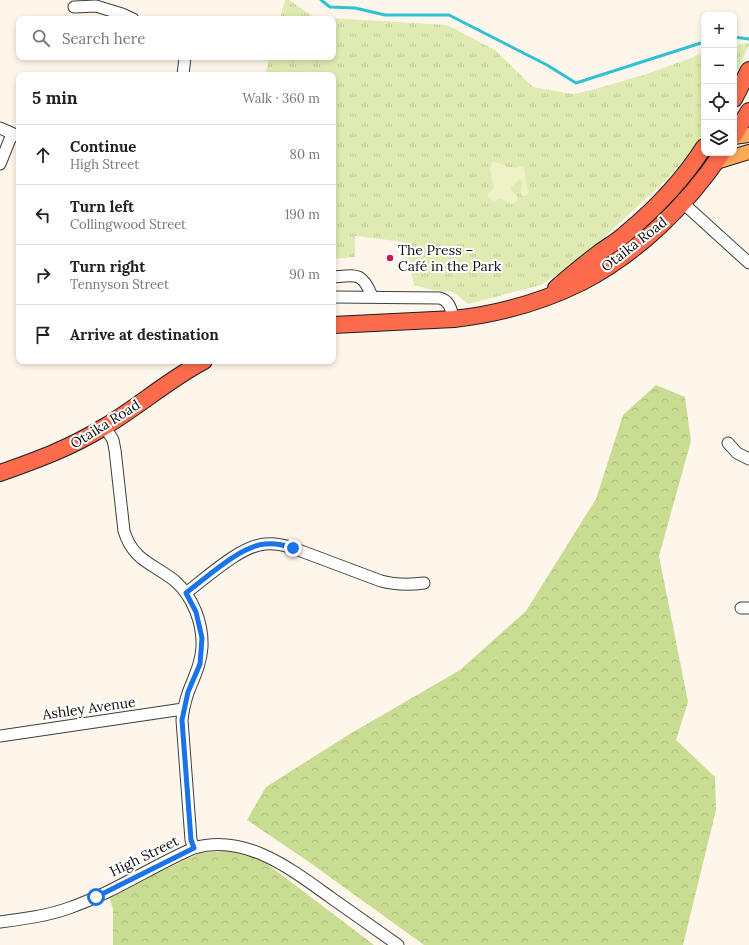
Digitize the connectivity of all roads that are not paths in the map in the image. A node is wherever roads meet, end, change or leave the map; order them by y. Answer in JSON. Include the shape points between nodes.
{"nodes":[{"id":1,"x":74,"y":6,"type":"dead end"},
{"id":2,"x":126,"y":16,"type":"edge"},
{"id":3,"x":185,"y":60,"type":"edge"},
{"id":4,"x":749,"y":70,"type":"edge"},
{"id":5,"x":183,"y":72,"type":"edge"},
{"id":6,"x":737,"y":93,"type":"edge"},
{"id":7,"x":749,"y":111,"type":"edge"},
{"id":8,"x":0,"y":128,"type":"edge"},
{"id":9,"x":737,"y":131,"type":"edge"},
{"id":10,"x":16,"y":135,"type":"edge"},
{"id":11,"x":749,"y":135,"type":"edge"},
{"id":12,"x":737,"y":136,"type":"edge"},
{"id":13,"x":701,"y":151,"type":"edge"},
{"id":14,"x":749,"y":152,"type":"edge"},
{"id":15,"x":719,"y":157,"type":"edge"},
{"id":16,"x":0,"y":164,"type":"edge"},
{"id":17,"x":683,"y":203,"type":"junction"},
{"id":18,"x":749,"y":263,"type":"edge"},
{"id":19,"x":336,"y":277,"type":"edge"},
{"id":20,"x":372,"y":296,"type":"junction"},
{"id":21,"x":546,"y":296,"type":"junction"},
{"id":22,"x":336,"y":297,"type":"edge"},
{"id":23,"x":454,"y":319,"type":"junction"},
{"id":24,"x":336,"y":325,"type":"edge"},
{"id":25,"x":199,"y":364,"type":"edge"},
{"id":26,"x":105,"y":427,"type":"junction"},
{"id":27,"x":728,"y":443,"type":"dead end"},
{"id":28,"x":749,"y":459,"type":"edge"},
{"id":29,"x":0,"y":473,"type":"edge"},
{"id":30,"x":424,"y":583,"type":"dead end"},
{"id":31,"x":186,"y":593,"type":"junction"},
{"id":32,"x":183,"y":709,"type":"junction"},
{"id":33,"x":0,"y":736,"type":"edge"},
{"id":34,"x":194,"y":848,"type":"junction"},
{"id":35,"x":0,"y":922,"type":"edge"},
{"id":36,"x":398,"y":945,"type":"edge"}],
"edges":[{"from":1,"to":2,"type":"street","via":[[96,6]]},
{"from":3,"to":5,"type":"street"},
{"from":4,"to":6,"type":"highway"},
{"from":7,"to":9,"type":"highway"},
{"from":8,"to":10,"type":"street"},
{"from":10,"to":16,"type":"street"},
{"from":11,"to":12,"type":"main road"},
{"from":13,"to":21,"type":"highway","name":"Otaika Road","via":[[662,200],[642,219]]},
{"from":14,"to":15,"type":"main road"},
{"from":15,"to":17,"type":"highway","name":"Otaika Road"},
{"from":17,"to":18,"type":"street"},
{"from":17,"to":21,"type":"highway","name":"Otaika Road","via":[[649,236],[614,262],[581,282]]},
{"from":19,"to":20,"type":"street","via":[[359,277],[365,282]]},
{"from":20,"to":22,"type":"street"},
{"from":20,"to":23,"type":"street","via":[[440,298],[447,301]]},
{"from":21,"to":23,"type":"highway","name":"Otaika Road","via":[[512,308]]},
{"from":23,"to":24,"type":"highway","name":"Otaika Road"},
{"from":25,"to":26,"type":"highway","name":"Otaika Road"},
{"from":26,"to":29,"type":"highway","name":"Otaika Road","via":[[69,447]]},
{"from":26,"to":31,"type":"street","via":[[114,444],[127,539],[138,556],[174,581]]},
{"from":27,"to":28,"type":"street"},
{"from":30,"to":31,"type":"street","via":[[406,585],[381,581],[282,544],[264,544],[235,556]]},
{"from":31,"to":32,"type":"street","via":[[198,616],[202,646],[200,664]]},
{"from":32,"to":33,"type":"street","name":"Ashley Avenue"},
{"from":32,"to":34,"type":"street","via":[[182,738],[191,840]]},
{"from":34,"to":35,"type":"street","name":"High Street","via":[[70,908],[42,916]]},
{"from":34,"to":36,"type":"street","name":"High Street","via":[[227,845],[253,850],[305,880]]}]}
